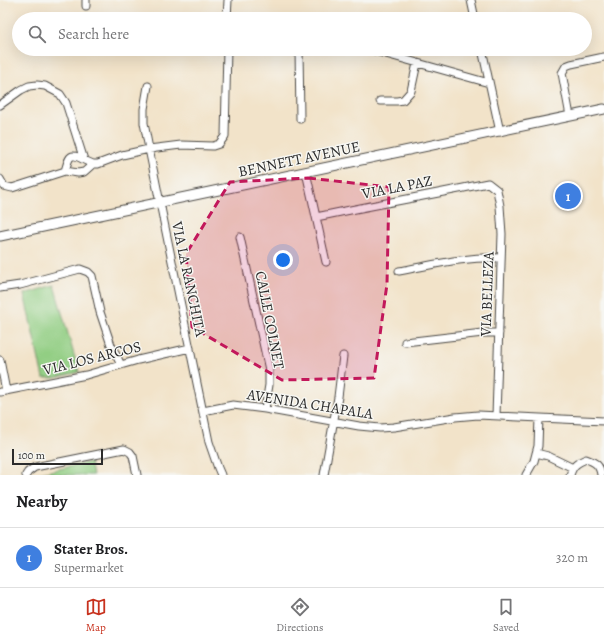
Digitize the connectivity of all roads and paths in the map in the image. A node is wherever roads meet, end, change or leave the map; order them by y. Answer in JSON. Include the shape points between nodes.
{"nodes":[{"id":1,"x":228,"y":0,"type":"edge"},
{"id":2,"x":471,"y":0,"type":"edge"},
{"id":3,"x":227,"y":12,"type":"edge"},
{"id":4,"x":474,"y":12,"type":"edge"},
{"id":5,"x":227,"y":56,"type":"edge"},
{"id":6,"x":299,"y":56,"type":"edge"},
{"id":7,"x":392,"y":56,"type":"edge"},
{"id":8,"x":483,"y":56,"type":"edge"},
{"id":9,"x":604,"y":57,"type":"edge"},
{"id":10,"x":417,"y":63,"type":"junction"},
{"id":11,"x":489,"y":83,"type":"junction"},
{"id":12,"x":148,"y":86,"type":"dead end"},
{"id":13,"x":380,"y":101,"type":"dead end"},
{"id":14,"x":0,"y":105,"type":"edge"},
{"id":15,"x":604,"y":109,"type":"edge"},
{"id":16,"x":570,"y":116,"type":"junction"},
{"id":17,"x":300,"y":119,"type":"dead end"},
{"id":18,"x":500,"y":132,"type":"junction"},
{"id":19,"x":149,"y":150,"type":"junction"},
{"id":20,"x":84,"y":160,"type":"junction"},
{"id":21,"x":93,"y":164,"type":"junction"},
{"id":22,"x":65,"y":171,"type":"junction"},
{"id":23,"x":306,"y":172,"type":"junction"},
{"id":24,"x":0,"y":179,"type":"edge"},
{"id":25,"x":484,"y":184,"type":"joint"},
{"id":26,"x":160,"y":203,"type":"junction"},
{"id":27,"x":316,"y":217,"type":"junction"},
{"id":28,"x":0,"y":236,"type":"edge"},
{"id":29,"x":240,"y":237,"type":"dead end"},
{"id":30,"x":501,"y":258,"type":"junction"},
{"id":31,"x":326,"y":262,"type":"dead end"},
{"id":32,"x":399,"y":271,"type":"dead end"},
{"id":33,"x":0,"y":288,"type":"edge"},
{"id":34,"x":499,"y":334,"type":"junction"},
{"id":35,"x":405,"y":342,"type":"dead end"},
{"id":36,"x":190,"y":348,"type":"junction"},
{"id":37,"x":343,"y":356,"type":"dead end"},
{"id":38,"x":0,"y":360,"type":"edge"},
{"id":39,"x":121,"y":365,"type":"junction"},
{"id":40,"x":3,"y":392,"type":"edge"},
{"id":41,"x":264,"y":409,"type":"junction"},
{"id":42,"x":203,"y":411,"type":"junction"},
{"id":43,"x":496,"y":416,"type":"junction"},
{"id":44,"x":539,"y":418,"type":"junction"},
{"id":45,"x":604,"y":421,"type":"edge"},
{"id":46,"x":334,"y":422,"type":"junction"},
{"id":47,"x":536,"y":453,"type":"junction"},
{"id":48,"x":572,"y":471,"type":"edge"},
{"id":49,"x":26,"y":475,"type":"edge"},
{"id":50,"x":137,"y":475,"type":"edge"},
{"id":51,"x":221,"y":475,"type":"edge"},
{"id":52,"x":324,"y":475,"type":"edge"},
{"id":53,"x":526,"y":475,"type":"edge"},
{"id":54,"x":601,"y":475,"type":"edge"}],
"edges":[{"from":1,"to":3,"type":"street"},
{"from":2,"to":4,"type":"street"},
{"from":5,"to":19,"type":"street","via":[[225,136],[219,144],[181,145]]},
{"from":6,"to":17,"type":"street"},
{"from":7,"to":10,"type":"street"},
{"from":8,"to":11,"type":"street"},
{"from":9,"to":16,"type":"street","via":[[566,66],[562,73]]},
{"from":10,"to":11,"type":"street"},
{"from":10,"to":13,"type":"street","via":[[412,91],[403,100]]},
{"from":11,"to":18,"type":"street"},
{"from":12,"to":19,"type":"street","name":"VIA LA RANCHITA","via":[[144,123]]},
{"from":14,"to":20,"type":"street","via":[[29,86],[45,86],[60,94],[66,103]]},
{"from":15,"to":16,"type":"street","name":"BENNETT AVENUE"},
{"from":16,"to":18,"type":"street","name":"BENNETT AVENUE"},
{"from":18,"to":23,"type":"street","name":"BENNETT AVENUE"},
{"from":19,"to":21,"type":"street"},
{"from":19,"to":26,"type":"street","name":"VIA LA RANCHITA"},
{"from":20,"to":21,"type":"street"},
{"from":20,"to":22,"type":"street","via":[[73,156]]},
{"from":21,"to":22,"type":"street","via":[[84,172]]},
{"from":22,"to":24,"type":"street","via":[[12,188],[4,186]]},
{"from":23,"to":26,"type":"street","name":"BENNETT AVENUE"},
{"from":23,"to":27,"type":"street"},
{"from":25,"to":27,"type":"street","name":"VIA LA PAZ"},
{"from":25,"to":30,"type":"street","name":"VIA BELLEZA","via":[[488,183],[497,190],[502,234]]},
{"from":26,"to":28,"type":"street","name":"BENNETT AVENUE"},
{"from":26,"to":36,"type":"street","name":"VIA LA RANCHITA"},
{"from":27,"to":31,"type":"street"},
{"from":29,"to":41,"type":"street","name":"CALLE COLNET","via":[[268,370],[269,384]]},
{"from":30,"to":32,"type":"street","via":[[470,258]]},
{"from":30,"to":34,"type":"street","name":"VIA BELLEZA"},
{"from":33,"to":39,"type":"street","via":[[80,269],[88,272],[92,276],[111,345]]},
{"from":34,"to":35,"type":"street","via":[[483,333]]},
{"from":34,"to":43,"type":"street","name":"VIA BELLEZA"},
{"from":36,"to":39,"type":"street","name":"VIA LOS ARCOS"},
{"from":36,"to":42,"type":"street","name":"VIA LA RANCHITA"},
{"from":37,"to":46,"type":"street"},
{"from":38,"to":40,"type":"street"},
{"from":39,"to":40,"type":"street","name":"VIA LOS ARCOS"},
{"from":41,"to":42,"type":"street","name":"AVENIDA CHAPALA","via":[[233,405]]},
{"from":41,"to":46,"type":"street","name":"AVENIDA CHAPALA"},
{"from":42,"to":51,"type":"street","name":"VIA LA RANCHITA","via":[[209,442]]},
{"from":43,"to":44,"type":"street","name":"AVENIDA CHAPALA"},
{"from":43,"to":46,"type":"street","name":"AVENIDA CHAPALA","via":[[455,417],[380,428]]},
{"from":44,"to":45,"type":"street","name":"AVENIDA CHAPALA"},
{"from":44,"to":47,"type":"street"},
{"from":46,"to":52,"type":"street"},
{"from":47,"to":48,"type":"street","via":[[548,456]]},
{"from":47,"to":53,"type":"street"},
{"from":48,"to":54,"type":"street","via":[[579,462],[586,459],[595,462],[600,468]]},
{"from":49,"to":50,"type":"street","via":[[35,467],[124,449],[133,456]]}]}
